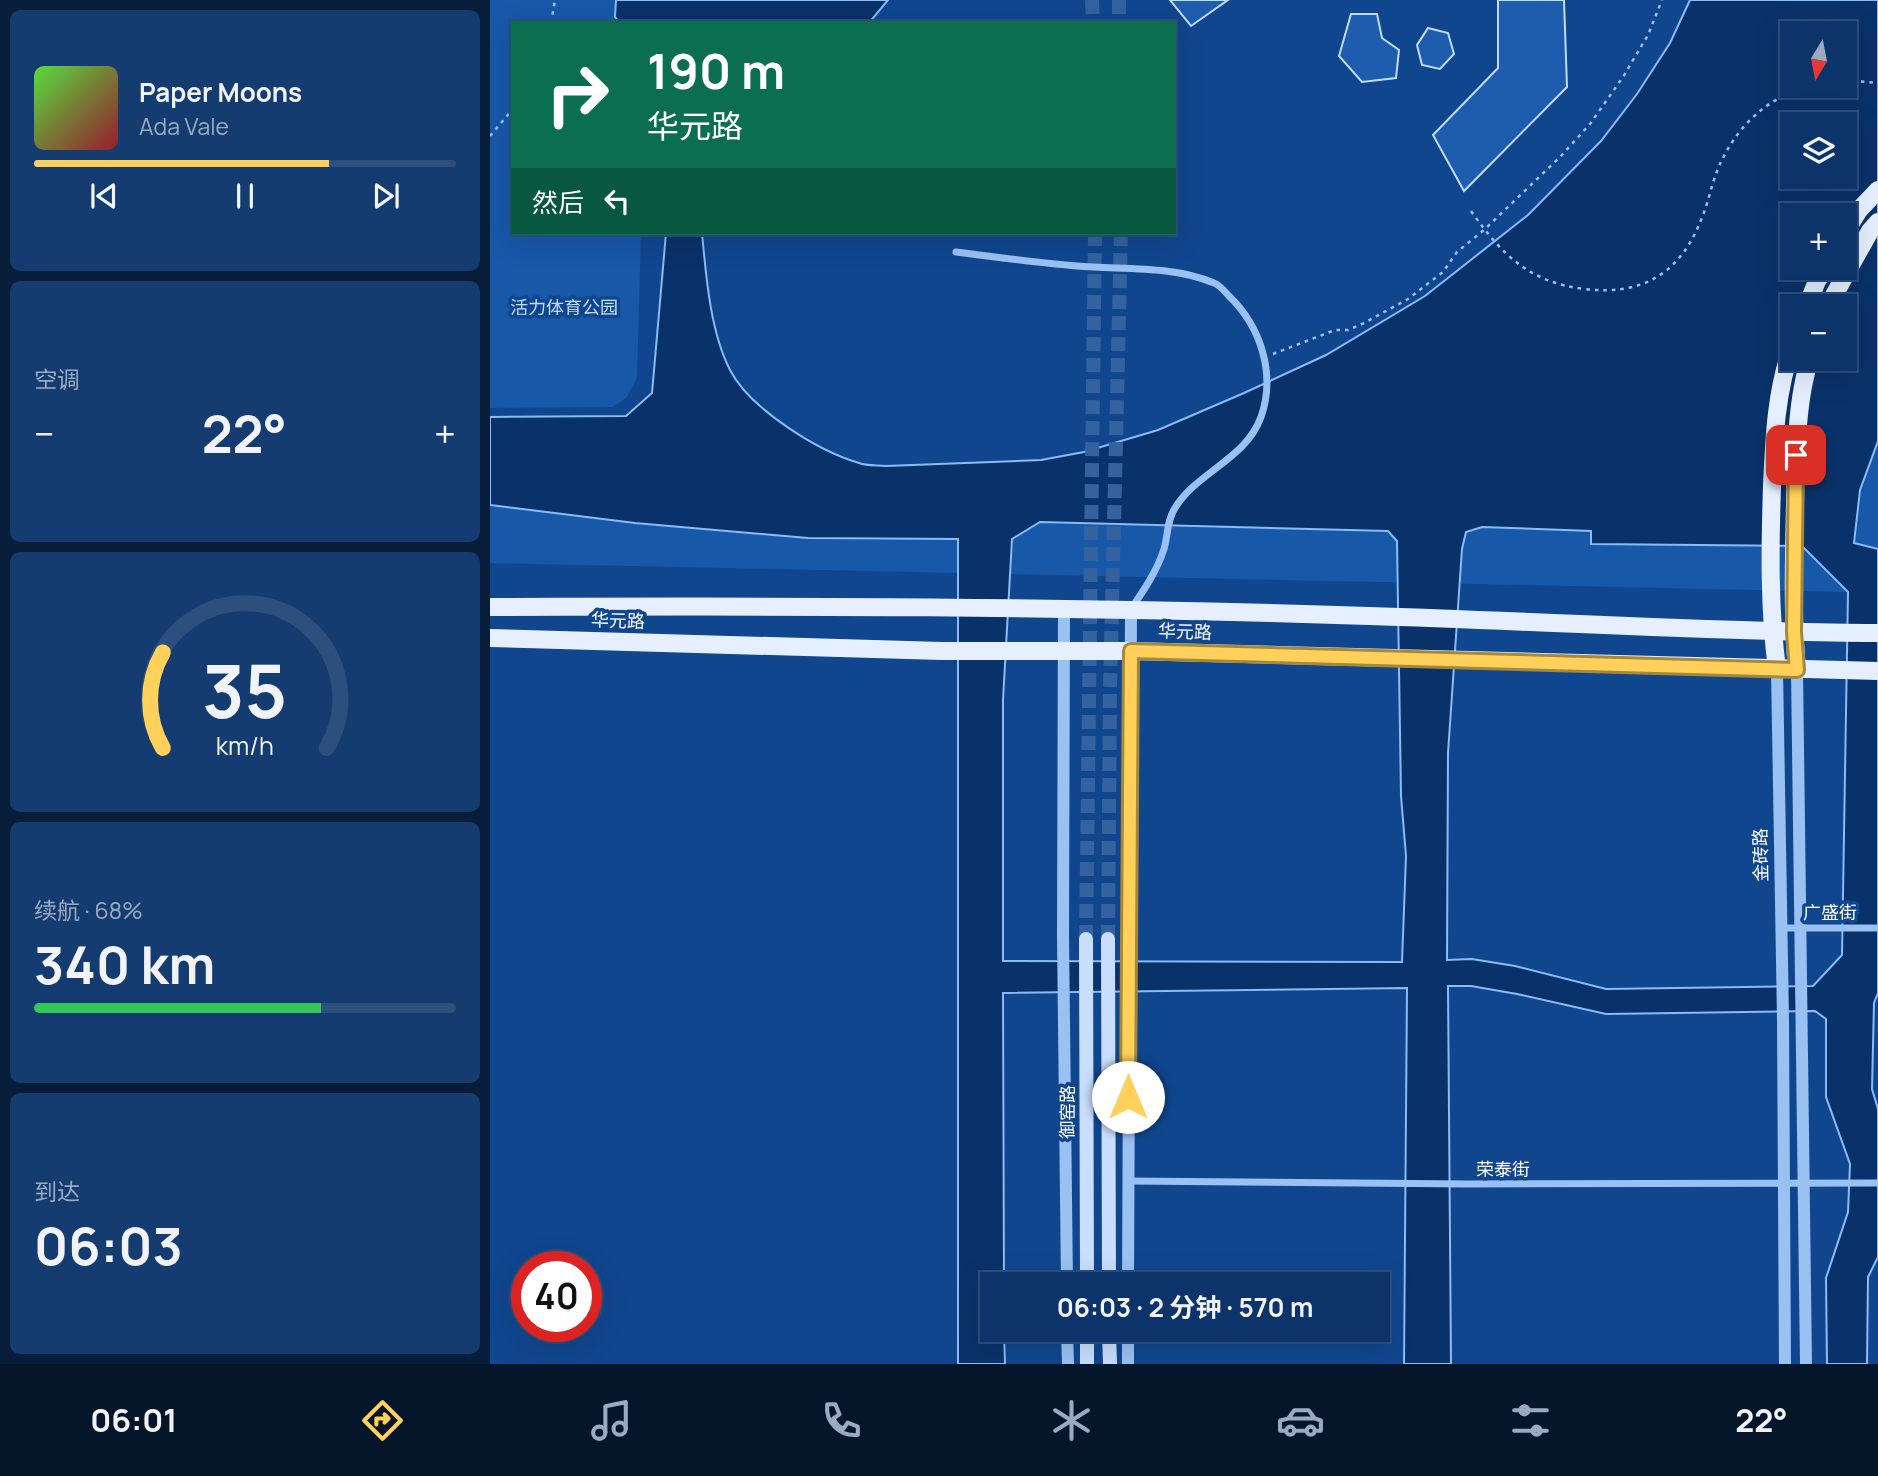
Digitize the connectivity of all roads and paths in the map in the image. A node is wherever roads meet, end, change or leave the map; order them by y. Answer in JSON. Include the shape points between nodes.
{"nodes":[{"id":1,"x":555,"y":0,"type":"edge"},
{"id":2,"x":1662,"y":0,"type":"edge"},
{"id":3,"x":551,"y":21,"type":"edge"},
{"id":4,"x":1857,"y":81,"type":"edge"},
{"id":5,"x":1878,"y":83,"type":"edge"},
{"id":6,"x":1780,"y":97,"type":"edge"},
{"id":7,"x":511,"y":111,"type":"edge"},
{"id":8,"x":490,"y":136,"type":"edge"},
{"id":9,"x":1878,"y":190,"type":"edge"},
{"id":10,"x":1471,"y":211,"type":"dead end"},
{"id":11,"x":1857,"y":213,"type":"edge"},
{"id":12,"x":1878,"y":222,"type":"edge"},
{"id":13,"x":1484,"y":230,"type":"junction"},
{"id":14,"x":956,"y":252,"type":"dead end"},
{"id":15,"x":1835,"y":294,"type":"edge"},
{"id":16,"x":1263,"y":358,"type":"junction"},
{"id":17,"x":1785,"y":371,"type":"edge"},
{"id":18,"x":1806,"y":371,"type":"edge"},
{"id":19,"x":490,"y":607,"type":"edge"},
{"id":20,"x":1064,"y":609,"type":"junction"},
{"id":21,"x":1131,"y":610,"type":"junction"},
{"id":22,"x":1772,"y":632,"type":"junction"},
{"id":23,"x":1794,"y":632,"type":"junction"},
{"id":24,"x":1878,"y":633,"type":"edge"},
{"id":25,"x":490,"y":638,"type":"edge"},
{"id":26,"x":1063,"y":650,"type":"junction"},
{"id":27,"x":1131,"y":651,"type":"junction"},
{"id":28,"x":1777,"y":669,"type":"junction"},
{"id":29,"x":1797,"y":670,"type":"junction"},
{"id":30,"x":1878,"y":671,"type":"edge"},
{"id":31,"x":1782,"y":928,"type":"junction"},
{"id":32,"x":1801,"y":928,"type":"junction"},
{"id":33,"x":1878,"y":928,"type":"edge"},
{"id":34,"x":1086,"y":939,"type":"tunnel mouth"},
{"id":35,"x":1108,"y":939,"type":"tunnel mouth"},
{"id":36,"x":1128,"y":1181,"type":"junction"},
{"id":37,"x":1805,"y":1183,"type":"junction"},
{"id":38,"x":1878,"y":1183,"type":"edge"},
{"id":39,"x":1783,"y":1185,"type":"junction"},
{"id":40,"x":1067,"y":1272,"type":"edge"},
{"id":41,"x":1087,"y":1272,"type":"edge"},
{"id":42,"x":1109,"y":1272,"type":"edge"},
{"id":43,"x":1128,"y":1272,"type":"edge"},
{"id":44,"x":1068,"y":1342,"type":"edge"},
{"id":45,"x":1087,"y":1342,"type":"edge"},
{"id":46,"x":1109,"y":1342,"type":"edge"},
{"id":47,"x":1128,"y":1342,"type":"edge"},
{"id":48,"x":1068,"y":1364,"type":"edge"},
{"id":49,"x":1087,"y":1364,"type":"edge"},
{"id":50,"x":1110,"y":1364,"type":"edge"},
{"id":51,"x":1128,"y":1364,"type":"edge"},
{"id":52,"x":1785,"y":1364,"type":"edge"},
{"id":53,"x":1806,"y":1364,"type":"edge"}],
"edges":[{"from":1,"to":3,"type":"path"},
{"from":2,"to":13,"type":"path","via":[[1648,35],[1590,124]]},
{"from":4,"to":5,"type":"path"},
{"from":6,"to":13,"type":"path","bridge":true,"via":[[1740,131],[1721,160],[1688,248],[1648,282],[1614,290],[1551,283],[1525,269]]},
{"from":7,"to":8,"type":"path"},
{"from":9,"to":11,"type":"main road"},
{"from":10,"to":13,"type":"path","bridge":true},
{"from":12,"to":15,"type":"main road"},
{"from":13,"to":16,"type":"path","via":[[1457,252],[1443,272],[1408,299],[1348,330],[1335,330]]},
{"from":14,"to":16,"type":"street","via":[[1175,272],[1216,283],[1243,309],[1257,334]]},
{"from":16,"to":21,"type":"street","via":[[1268,377],[1261,418],[1236,454],[1181,498],[1172,512],[1152,577]]},
{"from":17,"to":22,"type":"main road","name":"金砖路","via":[[1774,439],[1769,561]]},
{"from":18,"to":23,"type":"main road","via":[[1796,455]]},
{"from":19,"to":20,"type":"main road","name":"华元路"},
{"from":20,"to":21,"type":"main road","name":"华元路"},
{"from":20,"to":26,"type":"street"},
{"from":21,"to":22,"type":"main road","name":"华元路"},
{"from":21,"to":27,"type":"street"},
{"from":22,"to":23,"type":"main road","name":"华元路"},
{"from":22,"to":28,"type":"main road","name":"金砖路"},
{"from":23,"to":24,"type":"main road","name":"华元路"},
{"from":23,"to":29,"type":"main road"},
{"from":25,"to":26,"type":"main road","name":"华元路","via":[[942,651]]},
{"from":26,"to":27,"type":"main road","name":"华元路"},
{"from":26,"to":40,"type":"street"},
{"from":27,"to":28,"type":"main road","name":"华元路"},
{"from":27,"to":36,"type":"street"},
{"from":28,"to":29,"type":"main road","name":"华元路"},
{"from":28,"to":31,"type":"street","name":"金砖路"},
{"from":29,"to":30,"type":"main road","name":"华元路"},
{"from":29,"to":32,"type":"street"},
{"from":31,"to":32,"type":"street","name":"广盛街"},
{"from":31,"to":39,"type":"street","name":"金砖路"},
{"from":32,"to":33,"type":"street","name":"广盛街"},
{"from":32,"to":37,"type":"street"},
{"from":34,"to":41,"type":"main road","name":"御窑路"},
{"from":35,"to":42,"type":"main road"},
{"from":36,"to":39,"type":"street","name":"荣泰街"},
{"from":36,"to":43,"type":"street"},
{"from":37,"to":38,"type":"street","name":"荣泰街"},
{"from":37,"to":39,"type":"street","name":"荣泰街"},
{"from":37,"to":53,"type":"street"},
{"from":39,"to":52,"type":"street","name":"金砖路"},
{"from":44,"to":48,"type":"street"},
{"from":45,"to":49,"type":"main road"},
{"from":46,"to":50,"type":"main road"},
{"from":47,"to":51,"type":"street"}]}
